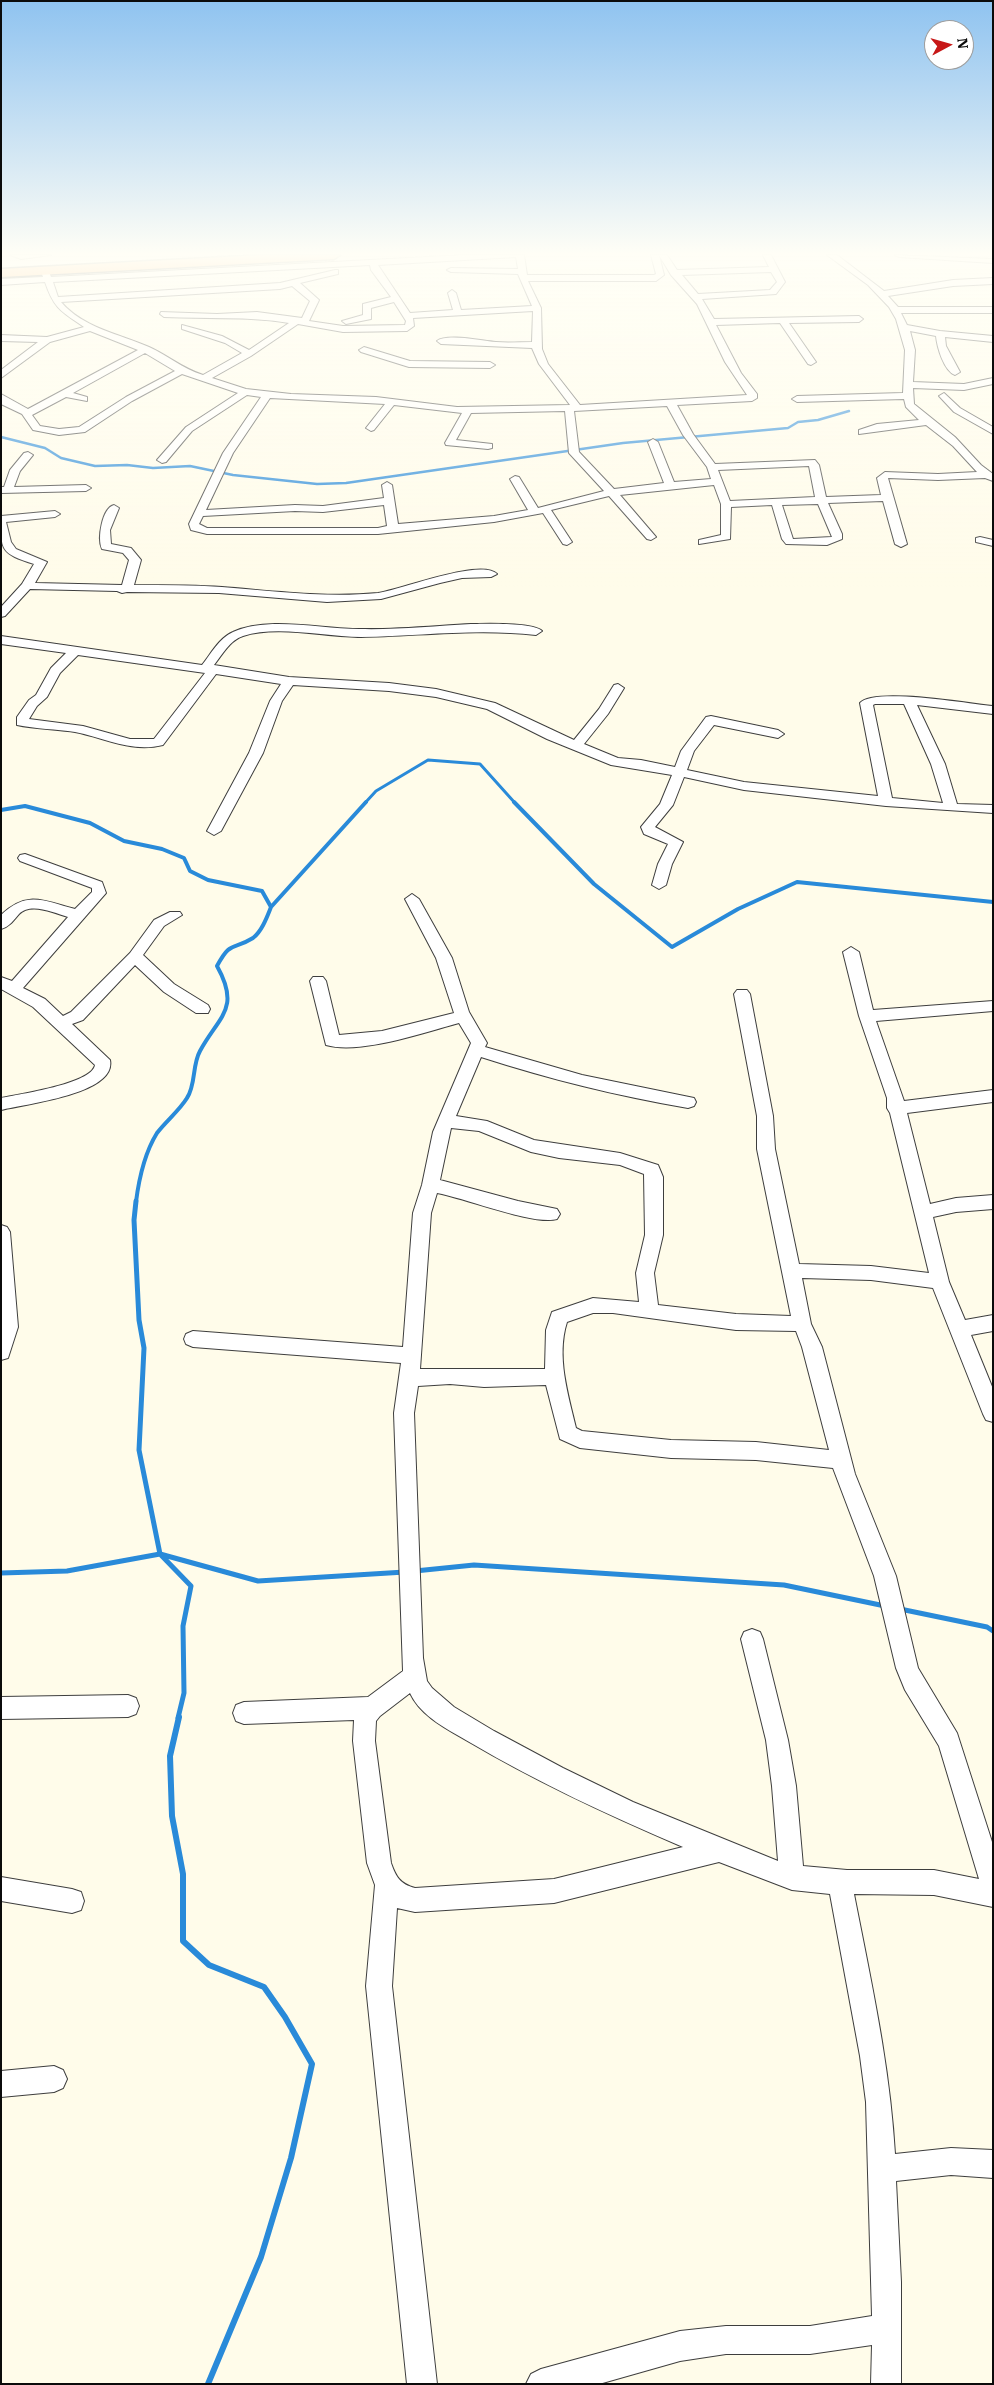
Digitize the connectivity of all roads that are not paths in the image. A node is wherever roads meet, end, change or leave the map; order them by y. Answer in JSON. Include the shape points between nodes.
{"nodes":[{"id":1,"x":12,"y":366,"type":"edge"},
{"id":2,"x":116,"y":366,"type":"edge"},
{"id":3,"x":174,"y":366,"type":"edge"},
{"id":4,"x":226,"y":366,"type":"edge"},
{"id":5,"x":456,"y":366,"type":"edge"},
{"id":6,"x":491,"y":366,"type":"edge"},
{"id":7,"x":546,"y":366,"type":"edge"},
{"id":8,"x":732,"y":366,"type":"edge"},
{"id":9,"x":910,"y":366,"type":"edge"},
{"id":10,"x":952,"y":366,"type":"edge"},
{"id":11,"x":181,"y":371,"type":"junction"},
{"id":12,"x":955,"y":372,"type":"dead end"},
{"id":13,"x":1,"y":375,"type":"edge"},
{"id":14,"x":203,"y":379,"type":"junction"},
{"id":15,"x":993,"y":381,"type":"edge"},
{"id":16,"x":909,"y":385,"type":"junction"},
{"id":17,"x":245,"y":392,"type":"junction"},
{"id":18,"x":65,"y":394,"type":"junction"},
{"id":19,"x":267,"y":395,"type":"junction"},
{"id":20,"x":908,"y":396,"type":"junction"},
{"id":21,"x":944,"y":396,"type":"dead end"},
{"id":22,"x":1,"y":397,"type":"edge"},
{"id":23,"x":84,"y":399,"type":"dead end"},
{"id":24,"x":797,"y":399,"type":"dead end"},
{"id":25,"x":391,"y":402,"type":"junction"},
{"id":26,"x":671,"y":404,"type":"junction"},
{"id":27,"x":573,"y":408,"type":"junction"},
{"id":28,"x":468,"y":410,"type":"junction"},
{"id":29,"x":28,"y":413,"type":"junction"},
{"id":30,"x":993,"y":416,"type":"edge"},
{"id":31,"x":977,"y":421,"type":"junction"},
{"id":32,"x":926,"y":422,"type":"junction"},
{"id":33,"x":371,"y":428,"type":"dead end"},
{"id":34,"x":993,"y":431,"type":"edge"},
{"id":35,"x":862,"y":432,"type":"dead end"},
{"id":36,"x":653,"y":442,"type":"dead end"},
{"id":37,"x":488,"y":446,"type":"dead end"},
{"id":38,"x":28,"y":455,"type":"dead end"},
{"id":39,"x":162,"y":460,"type":"dead end"},
{"id":40,"x":712,"y":467,"type":"junction"},
{"id":41,"x":989,"y":476,"type":"edge"},
{"id":42,"x":515,"y":479,"type":"dead end"},
{"id":43,"x":717,"y":482,"type":"junction"},
{"id":44,"x":387,"y":485,"type":"dead end"},
{"id":45,"x":670,"y":485,"type":"junction"},
{"id":46,"x":86,"y":488,"type":"dead end"},
{"id":47,"x":4,"y":490,"type":"edge"},
{"id":48,"x":612,"y":493,"type":"junction"},
{"id":49,"x":885,"y":498,"type":"junction"},
{"id":50,"x":821,"y":500,"type":"junction"},
{"id":51,"x":389,"y":501,"type":"junction"},
{"id":52,"x":776,"y":502,"type":"junction"},
{"id":53,"x":726,"y":504,"type":"junction"},
{"id":54,"x":114,"y":508,"type":"dead end"},
{"id":55,"x":540,"y":511,"type":"junction"},
{"id":56,"x":200,"y":513,"type":"junction"},
{"id":57,"x":55,"y":514,"type":"dead end"},
{"id":58,"x":1,"y":520,"type":"edge"},
{"id":59,"x":393,"y":528,"type":"junction"},
{"id":60,"x":651,"y":537,"type":"dead end"},
{"id":61,"x":980,"y":540,"type":"dead end"},
{"id":62,"x":567,"y":542,"type":"dead end"},
{"id":63,"x":703,"y":542,"type":"dead end"},
{"id":64,"x":993,"y":543,"type":"edge"},
{"id":65,"x":901,"y":544,"type":"dead end"},
{"id":66,"x":491,"y":574,"type":"dead end"},
{"id":67,"x":27,"y":586,"type":"junction"},
{"id":68,"x":122,"y":590,"type":"junction"},
{"id":69,"x":1,"y":614,"type":"edge"},
{"id":70,"x":536,"y":631,"type":"dead end"},
{"id":71,"x":2,"y":641,"type":"edge"},
{"id":72,"x":76,"y":650,"type":"junction"},
{"id":73,"x":210,"y":669,"type":"junction"},
{"id":74,"x":289,"y":681,"type":"junction"},
{"id":75,"x":618,"y":688,"type":"dead end"},
{"id":76,"x":908,"y":700,"type":"junction"},
{"id":77,"x":993,"y":710,"type":"edge"},
{"id":78,"x":778,"y":734,"type":"dead end"},
{"id":79,"x":576,"y":746,"type":"junction"},
{"id":80,"x":680,"y":773,"type":"junction"},
{"id":81,"x":886,"y":802,"type":"junction"},
{"id":82,"x":951,"y":808,"type":"junction"},
{"id":83,"x":993,"y":809,"type":"edge"},
{"id":84,"x":214,"y":831,"type":"dead end"},
{"id":85,"x":25,"y":858,"type":"dead end"},
{"id":86,"x":659,"y":885,"type":"dead end"},
{"id":87,"x":412,"y":899,"type":"dead end"},
{"id":88,"x":77,"y":914,"type":"junction"},
{"id":89,"x":175,"y":914,"type":"dead end"},
{"id":90,"x":1,"y":924,"type":"edge"},
{"id":91,"x":851,"y":952,"type":"dead end"},
{"id":92,"x":135,"y":956,"type":"junction"},
{"id":93,"x":318,"y":981,"type":"dead end"},
{"id":94,"x":6,"y":988,"type":"edge"},
{"id":95,"x":742,"y":994,"type":"dead end"},
{"id":96,"x":993,"y":1006,"type":"edge"},
{"id":97,"x":202,"y":1009,"type":"dead end"},
{"id":98,"x":464,"y":1016,"type":"junction"},
{"id":99,"x":867,"y":1016,"type":"junction"},
{"id":100,"x":62,"y":1022,"type":"junction"},
{"id":101,"x":478,"y":1050,"type":"junction"},
{"id":102,"x":993,"y":1096,"type":"edge"},
{"id":103,"x":688,"y":1102,"type":"dead end"},
{"id":104,"x":1,"y":1104,"type":"edge"},
{"id":105,"x":895,"y":1108,"type":"junction"},
{"id":106,"x":446,"y":1121,"type":"junction"},
{"id":107,"x":432,"y":1185,"type":"junction"},
{"id":108,"x":993,"y":1202,"type":"edge"},
{"id":109,"x":923,"y":1212,"type":"junction"},
{"id":110,"x":551,"y":1214,"type":"dead end"},
{"id":111,"x":1,"y":1232,"type":"edge"},
{"id":112,"x":791,"y":1271,"type":"junction"},
{"id":113,"x":940,"y":1282,"type":"junction"},
{"id":114,"x":4,"y":1295,"type":"edge"},
{"id":115,"x":649,"y":1311,"type":"junction"},
{"id":116,"x":993,"y":1323,"type":"edge"},
{"id":117,"x":802,"y":1324,"type":"junction"},
{"id":118,"x":959,"y":1329,"type":"junction"},
{"id":119,"x":193,"y":1339,"type":"dead end"},
{"id":120,"x":1,"y":1352,"type":"edge"},
{"id":121,"x":412,"y":1356,"type":"junction"},
{"id":122,"x":554,"y":1377,"type":"junction"},
{"id":123,"x":410,"y":1378,"type":"junction"},
{"id":124,"x":993,"y":1414,"type":"edge"},
{"id":125,"x":841,"y":1460,"type":"junction"},
{"id":126,"x":752,"y":1639,"type":"dead end"},
{"id":127,"x":414,"y":1676,"type":"junction"},
{"id":128,"x":128,"y":1706,"type":"dead end"},
{"id":129,"x":1,"y":1708,"type":"edge"},
{"id":130,"x":372,"y":1708,"type":"junction"},
{"id":131,"x":244,"y":1713,"type":"dead end"},
{"id":132,"x":719,"y":1850,"type":"junction"},
{"id":133,"x":792,"y":1878,"type":"junction"},
{"id":134,"x":840,"y":1883,"type":"junction"},
{"id":135,"x":387,"y":1885,"type":"junction"},
{"id":136,"x":993,"y":1885,"type":"edge"},
{"id":137,"x":1,"y":1889,"type":"edge"},
{"id":138,"x":993,"y":1895,"type":"edge"},
{"id":139,"x":72,"y":1901,"type":"dead end"},
{"id":140,"x":54,"y":2079,"type":"dead end"},
{"id":141,"x":1,"y":2084,"type":"edge"},
{"id":142,"x":993,"y":2164,"type":"edge"},
{"id":143,"x":882,"y":2169,"type":"junction"},
{"id":144,"x":887,"y":2328,"type":"junction"},
{"id":145,"x":422,"y":2384,"type":"edge"},
{"id":146,"x":541,"y":2384,"type":"edge"},
{"id":147,"x":886,"y":2384,"type":"edge"}],
"edges":[{"from":1,"to":13,"type":"street"},
{"from":2,"to":18,"type":"street"},
{"from":3,"to":11,"type":"street"},
{"from":4,"to":14,"type":"street"},
{"from":5,"to":6,"type":"street"},
{"from":7,"to":27,"type":"street"},
{"from":8,"to":26,"type":"street","via":[[753,397]]},
{"from":9,"to":16,"type":"street"},
{"from":10,"to":12,"type":"street"},
{"from":11,"to":14,"type":"street"},
{"from":11,"to":29,"type":"street","via":[[129,399],[82,430],[52,432],[36,428]]},
{"from":14,"to":17,"type":"street"},
{"from":15,"to":16,"type":"street","via":[[964,387]]},
{"from":16,"to":20,"type":"street"},
{"from":17,"to":19,"type":"street"},
{"from":17,"to":39,"type":"street","via":[[189,429]]},
{"from":18,"to":23,"type":"street"},
{"from":18,"to":29,"type":"street"},
{"from":19,"to":25,"type":"street"},
{"from":19,"to":56,"type":"street","via":[[228,453]]},
{"from":20,"to":24,"type":"street"},
{"from":20,"to":32,"type":"street","via":[[909,405]]},
{"from":21,"to":31,"type":"street","via":[[957,410]]},
{"from":22,"to":29,"type":"street","via":[[4,402]]},
{"from":25,"to":28,"type":"street"},
{"from":25,"to":33,"type":"street"},
{"from":26,"to":27,"type":"street"},
{"from":26,"to":40,"type":"street","via":[[688,435]]},
{"from":27,"to":28,"type":"street"},
{"from":27,"to":48,"type":"street","via":[[574,453]]},
{"from":28,"to":37,"type":"street","via":[[450,443]]},
{"from":30,"to":31,"type":"street"},
{"from":31,"to":34,"type":"street"},
{"from":32,"to":35,"type":"street","via":[[877,427]]},
{"from":32,"to":41,"type":"street","via":[[959,445],[973,466]]},
{"from":36,"to":45,"type":"street"},
{"from":38,"to":47,"type":"street"},
{"from":40,"to":43,"type":"street"},
{"from":40,"to":50,"type":"street","via":[[812,462]]},
{"from":41,"to":49,"type":"street","via":[[885,475],[882,478]]},
{"from":42,"to":55,"type":"street"},
{"from":43,"to":45,"type":"street"},
{"from":43,"to":53,"type":"street"},
{"from":44,"to":51,"type":"street"},
{"from":45,"to":48,"type":"street"},
{"from":46,"to":47,"type":"street"},
{"from":48,"to":55,"type":"street","via":[[580,498]]},
{"from":48,"to":60,"type":"street"},
{"from":49,"to":50,"type":"street"},
{"from":49,"to":65,"type":"street","via":[[897,523]]},
{"from":50,"to":52,"type":"street"},
{"from":50,"to":52,"type":"street","via":[[837,534],[834,541],[790,542]]},
{"from":51,"to":56,"type":"street","via":[[323,509]]},
{"from":51,"to":59,"type":"street"},
{"from":52,"to":53,"type":"street"},
{"from":53,"to":63,"type":"street","via":[[726,537]]},
{"from":54,"to":68,"type":"street","via":[[105,530],[106,547],[127,550],[135,560],[128,586]]},
{"from":55,"to":59,"type":"street","via":[[474,522]]},
{"from":55,"to":62,"type":"street"},
{"from":56,"to":59,"type":"street","via":[[194,524],[199,530],[368,532]]},
{"from":57,"to":58,"type":"street"},
{"from":58,"to":67,"type":"street","via":[[6,541],[13,552],[41,562]]},
{"from":61,"to":64,"type":"street"},
{"from":66,"to":68,"type":"street","via":[[462,575],[382,596],[327,599],[219,590]]},
{"from":67,"to":68,"type":"street"},
{"from":67,"to":69,"type":"street"},
{"from":70,"to":73,"type":"street","via":[[503,626],[362,632],[246,632],[232,637]]},
{"from":71,"to":72,"type":"street"},
{"from":72,"to":73,"type":"street"},
{"from":72,"to":73,"type":"street","via":[[55,671],[42,697],[33,703],[22,722],[83,730],[150,745],[158,742]]},
{"from":73,"to":74,"type":"street"},
{"from":74,"to":79,"type":"street","via":[[389,687],[475,701]]},
{"from":74,"to":84,"type":"street","via":[[276,701],[256,753]]},
{"from":75,"to":79,"type":"street"},
{"from":76,"to":77,"type":"street"},
{"from":76,"to":81,"type":"street","via":[[879,699],[866,703]]},
{"from":76,"to":82,"type":"street","via":[[938,764]]},
{"from":78,"to":80,"type":"street","via":[[711,720],[688,750]]},
{"from":79,"to":80,"type":"street","via":[[616,762]]},
{"from":80,"to":81,"type":"street","via":[[744,786]]},
{"from":80,"to":86,"type":"street","via":[[666,804],[648,827],[649,831],[676,842]]},
{"from":81,"to":82,"type":"street"},
{"from":82,"to":83,"type":"street"},
{"from":85,"to":88,"type":"street","via":[[97,885],[98,893]]},
{"from":87,"to":98,"type":"street","via":[[444,958]]},
{"from":88,"to":90,"type":"street","via":[[24,903]]},
{"from":88,"to":94,"type":"street","via":[[43,959]]},
{"from":89,"to":92,"type":"street","via":[[159,923]]},
{"from":91,"to":99,"type":"street"},
{"from":92,"to":97,"type":"street","via":[[169,988]]},
{"from":92,"to":100,"type":"street","via":[[77,1016]]},
{"from":93,"to":98,"type":"street","via":[[332,1041],[346,1042],[389,1034]]},
{"from":94,"to":100,"type":"street","via":[[38,1003]]},
{"from":95,"to":112,"type":"street","via":[[765,1116],[766,1149]]},
{"from":96,"to":99,"type":"street"},
{"from":98,"to":101,"type":"street","via":[[476,1035]]},
{"from":99,"to":105,"type":"street","via":[[895,1098]]},
{"from":100,"to":104,"type":"street","via":[[102,1060],[103,1071],[80,1086]]},
{"from":101,"to":103,"type":"street","via":[[550,1074]]},
{"from":101,"to":106,"type":"street"},
{"from":102,"to":105,"type":"street"},
{"from":105,"to":109,"type":"street"},
{"from":106,"to":107,"type":"street","via":[[432,1172]]},
{"from":106,"to":115,"type":"street","via":[[481,1125],[531,1146],[570,1154],[613,1157],[652,1170],[654,1235],[645,1273]]},
{"from":107,"to":110,"type":"street"},
{"from":107,"to":121,"type":"street","via":[[422,1213]]},
{"from":108,"to":109,"type":"street"},
{"from":109,"to":113,"type":"street"},
{"from":111,"to":114,"type":"street"},
{"from":112,"to":113,"type":"street","via":[[871,1273]]},
{"from":112,"to":117,"type":"street"},
{"from":113,"to":118,"type":"street"},
{"from":114,"to":120,"type":"street","via":[[9,1327]]},
{"from":115,"to":117,"type":"street","via":[[736,1322]]},
{"from":115,"to":122,"type":"street","via":[[597,1304],[578,1307],[559,1317],[555,1330]]},
{"from":116,"to":118,"type":"street"},
{"from":117,"to":125,"type":"street","via":[[812,1347]]},
{"from":118,"to":124,"type":"street"},
{"from":119,"to":121,"type":"street"},
{"from":121,"to":123,"type":"street"},
{"from":122,"to":123,"type":"street"},
{"from":122,"to":125,"type":"street","via":[[566,1433],[580,1439],[671,1449],[756,1451]]},
{"from":123,"to":127,"type":"street","via":[[404,1398],[404,1413]]},
{"from":125,"to":136,"type":"street","via":[[884,1576],[907,1668],[949,1741]]},
{"from":126,"to":133,"type":"street","via":[[777,1740]]},
{"from":127,"to":130,"type":"street"},
{"from":127,"to":132,"type":"street","via":[[422,1694],[440,1711],[521,1760]]},
{"from":128,"to":129,"type":"street"},
{"from":130,"to":131,"type":"street"},
{"from":130,"to":135,"type":"street","via":[[365,1718],[364,1741],[379,1863]]},
{"from":132,"to":133,"type":"street"},
{"from":132,"to":135,"type":"street","via":[[554,1891],[528,1894],[414,1900],[397,1896]]},
{"from":133,"to":134,"type":"street"},
{"from":134,"to":138,"type":"street","via":[[924,1882],[955,1885]]},
{"from":134,"to":143,"type":"street","via":[[880,2102]]},
{"from":135,"to":145,"type":"street","via":[[379,1986]]},
{"from":137,"to":139,"type":"street"},
{"from":140,"to":141,"type":"street"},
{"from":142,"to":143,"type":"street","via":[[946,2160]]},
{"from":143,"to":144,"type":"street"},
{"from":144,"to":146,"type":"street","via":[[810,2340],[726,2340],[680,2346]]},
{"from":144,"to":147,"type":"street"}]}
